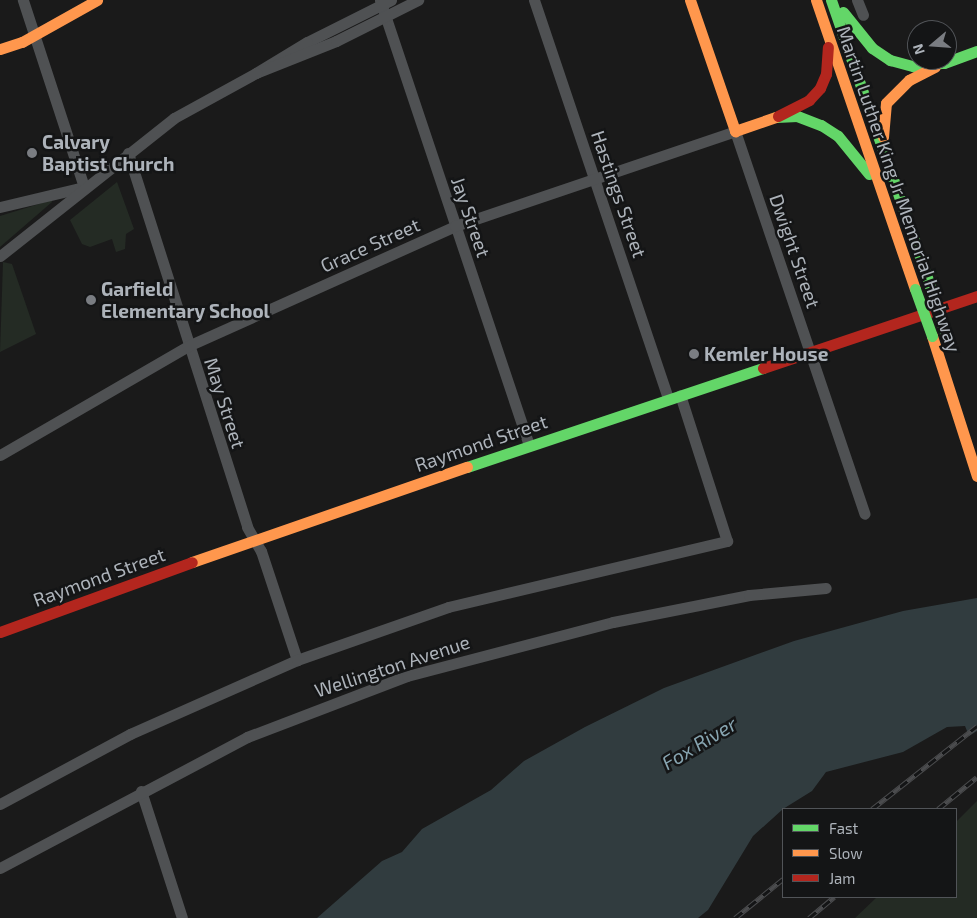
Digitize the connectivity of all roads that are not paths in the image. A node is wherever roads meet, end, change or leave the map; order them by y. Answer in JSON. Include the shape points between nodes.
{"nodes":[{"id":1,"x":23,"y":0,"type":"edge"},
{"id":2,"x":97,"y":0,"type":"edge"},
{"id":3,"x":418,"y":0,"type":"edge"},
{"id":4,"x":534,"y":0,"type":"edge"},
{"id":5,"x":690,"y":0,"type":"edge"},
{"id":6,"x":816,"y":0,"type":"edge"},
{"id":7,"x":831,"y":0,"type":"edge"},
{"id":8,"x":836,"y":0,"type":"edge"},
{"id":9,"x":857,"y":0,"type":"edge"},
{"id":10,"x":384,"y":5,"type":"edge"},
{"id":11,"x":863,"y":16,"type":"dead end"},
{"id":12,"x":826,"y":29,"type":"junction"},
{"id":13,"x":34,"y":36,"type":"junction"},
{"id":14,"x":0,"y":50,"type":"edge"},
{"id":15,"x":977,"y":52,"type":"edge"},
{"id":16,"x":957,"y":59,"type":"edge"},
{"id":17,"x":907,"y":64,"type":"edge"},
{"id":18,"x":930,"y":70,"type":"edge"},
{"id":19,"x":776,"y":117,"type":"junction"},
{"id":20,"x":735,"y":131,"type":"junction"},
{"id":21,"x":883,"y":151,"type":"junction"},
{"id":22,"x":128,"y":154,"type":"junction"},
{"id":23,"x":595,"y":178,"type":"junction"},
{"id":24,"x":84,"y":187,"type":"junction"},
{"id":25,"x":0,"y":207,"type":"edge"},
{"id":26,"x":888,"y":208,"type":"junction"},
{"id":27,"x":455,"y":226,"type":"junction"},
{"id":28,"x":0,"y":256,"type":"edge"},
{"id":29,"x":977,"y":296,"type":"edge"},
{"id":30,"x":188,"y":346,"type":"junction"},
{"id":31,"x":950,"y":349,"type":"dead end"},
{"id":32,"x":810,"y":352,"type":"junction"},
{"id":33,"x":680,"y":395,"type":"junction"},
{"id":34,"x":668,"y":399,"type":"junction"},
{"id":35,"x":529,"y":445,"type":"junction"},
{"id":36,"x":0,"y":455,"type":"edge"},
{"id":37,"x":977,"y":476,"type":"edge"},
{"id":38,"x":865,"y":514,"type":"dead end"},
{"id":39,"x":253,"y":540,"type":"junction"},
{"id":40,"x":826,"y":588,"type":"dead end"},
{"id":41,"x":0,"y":632,"type":"edge"},
{"id":42,"x":297,"y":660,"type":"junction"},
{"id":43,"x":140,"y":791,"type":"junction"},
{"id":44,"x":0,"y":804,"type":"edge"},
{"id":45,"x":0,"y":868,"type":"edge"},
{"id":46,"x":182,"y":918,"type":"edge"}],
"edges":[{"from":1,"to":13,"type":"street"},
{"from":2,"to":13,"type":"main road"},
{"from":3,"to":10,"type":"street"},
{"from":4,"to":23,"type":"street","name":"Hastings Street"},
{"from":5,"to":20,"type":"main road","name":"Dwight Street"},
{"from":6,"to":12,"type":"main road","name":"Martin Luther King Jr Memorial Highway"},
{"from":7,"to":21,"type":"main road","name":"Martin Luther King Jr Memorial Highway"},
{"from":8,"to":17,"type":"main road","via":[[854,30],[890,60]]},
{"from":9,"to":11,"type":"street"},
{"from":10,"to":22,"type":"street","via":[[326,46],[256,74],[177,116]]},
{"from":10,"to":27,"type":"street","name":"Jay Street"},
{"from":12,"to":19,"type":"main road","via":[[829,54],[820,88],[809,100]]},
{"from":12,"to":26,"type":"main road","name":"Martin Luther King Jr Memorial Highway"},
{"from":13,"to":14,"type":"main road"},
{"from":13,"to":24,"type":"street"},
{"from":15,"to":16,"type":"main road"},
{"from":18,"to":21,"type":"main road","via":[[910,80],[886,103],[882,122]]},
{"from":19,"to":20,"type":"main road","name":"Grace Street"},
{"from":19,"to":26,"type":"main road","via":[[797,116],[838,136],[865,167]]},
{"from":20,"to":23,"type":"street","name":"Grace Street"},
{"from":20,"to":32,"type":"street","name":"Dwight Street"},
{"from":21,"to":31,"type":"main road","name":"Martin Luther King Jr Memorial Highway","bridge":true},
{"from":22,"to":24,"type":"street"},
{"from":22,"to":30,"type":"street","name":"May Street"},
{"from":23,"to":27,"type":"street","name":"Grace Street"},
{"from":23,"to":34,"type":"street","name":"Hastings Street"},
{"from":24,"to":25,"type":"street"},
{"from":24,"to":28,"type":"street"},
{"from":26,"to":37,"type":"main road","name":"Martin Luther King Jr Memorial Highway","bridge":true},
{"from":27,"to":30,"type":"street","name":"Grace Street"},
{"from":27,"to":35,"type":"street","name":"Jay Street"},
{"from":29,"to":32,"type":"main road","name":"Raymond Street"},
{"from":30,"to":36,"type":"street","name":"Grace Street"},
{"from":30,"to":39,"type":"street","name":"May Street"},
{"from":32,"to":33,"type":"main road","name":"Raymond Street"},
{"from":32,"to":38,"type":"street","name":"Dwight Street"},
{"from":33,"to":34,"type":"main road","name":"Raymond Street"},
{"from":33,"to":42,"type":"street","name":"Wellington Avenue","via":[[727,541],[448,608]]},
{"from":34,"to":35,"type":"main road","name":"Raymond Street"},
{"from":35,"to":39,"type":"main road","name":"Raymond Street"},
{"from":39,"to":41,"type":"main road","name":"Raymond Street"},
{"from":39,"to":42,"type":"street","name":"May Street","via":[[261,551]]},
{"from":40,"to":43,"type":"street","name":"Wellington Avenue","via":[[748,595],[613,622],[475,656],[333,702],[247,737]]},
{"from":42,"to":44,"type":"street","name":"Wellington Avenue","via":[[130,734]]},
{"from":43,"to":45,"type":"street","name":"Wellington Avenue"},
{"from":43,"to":46,"type":"street"}]}
